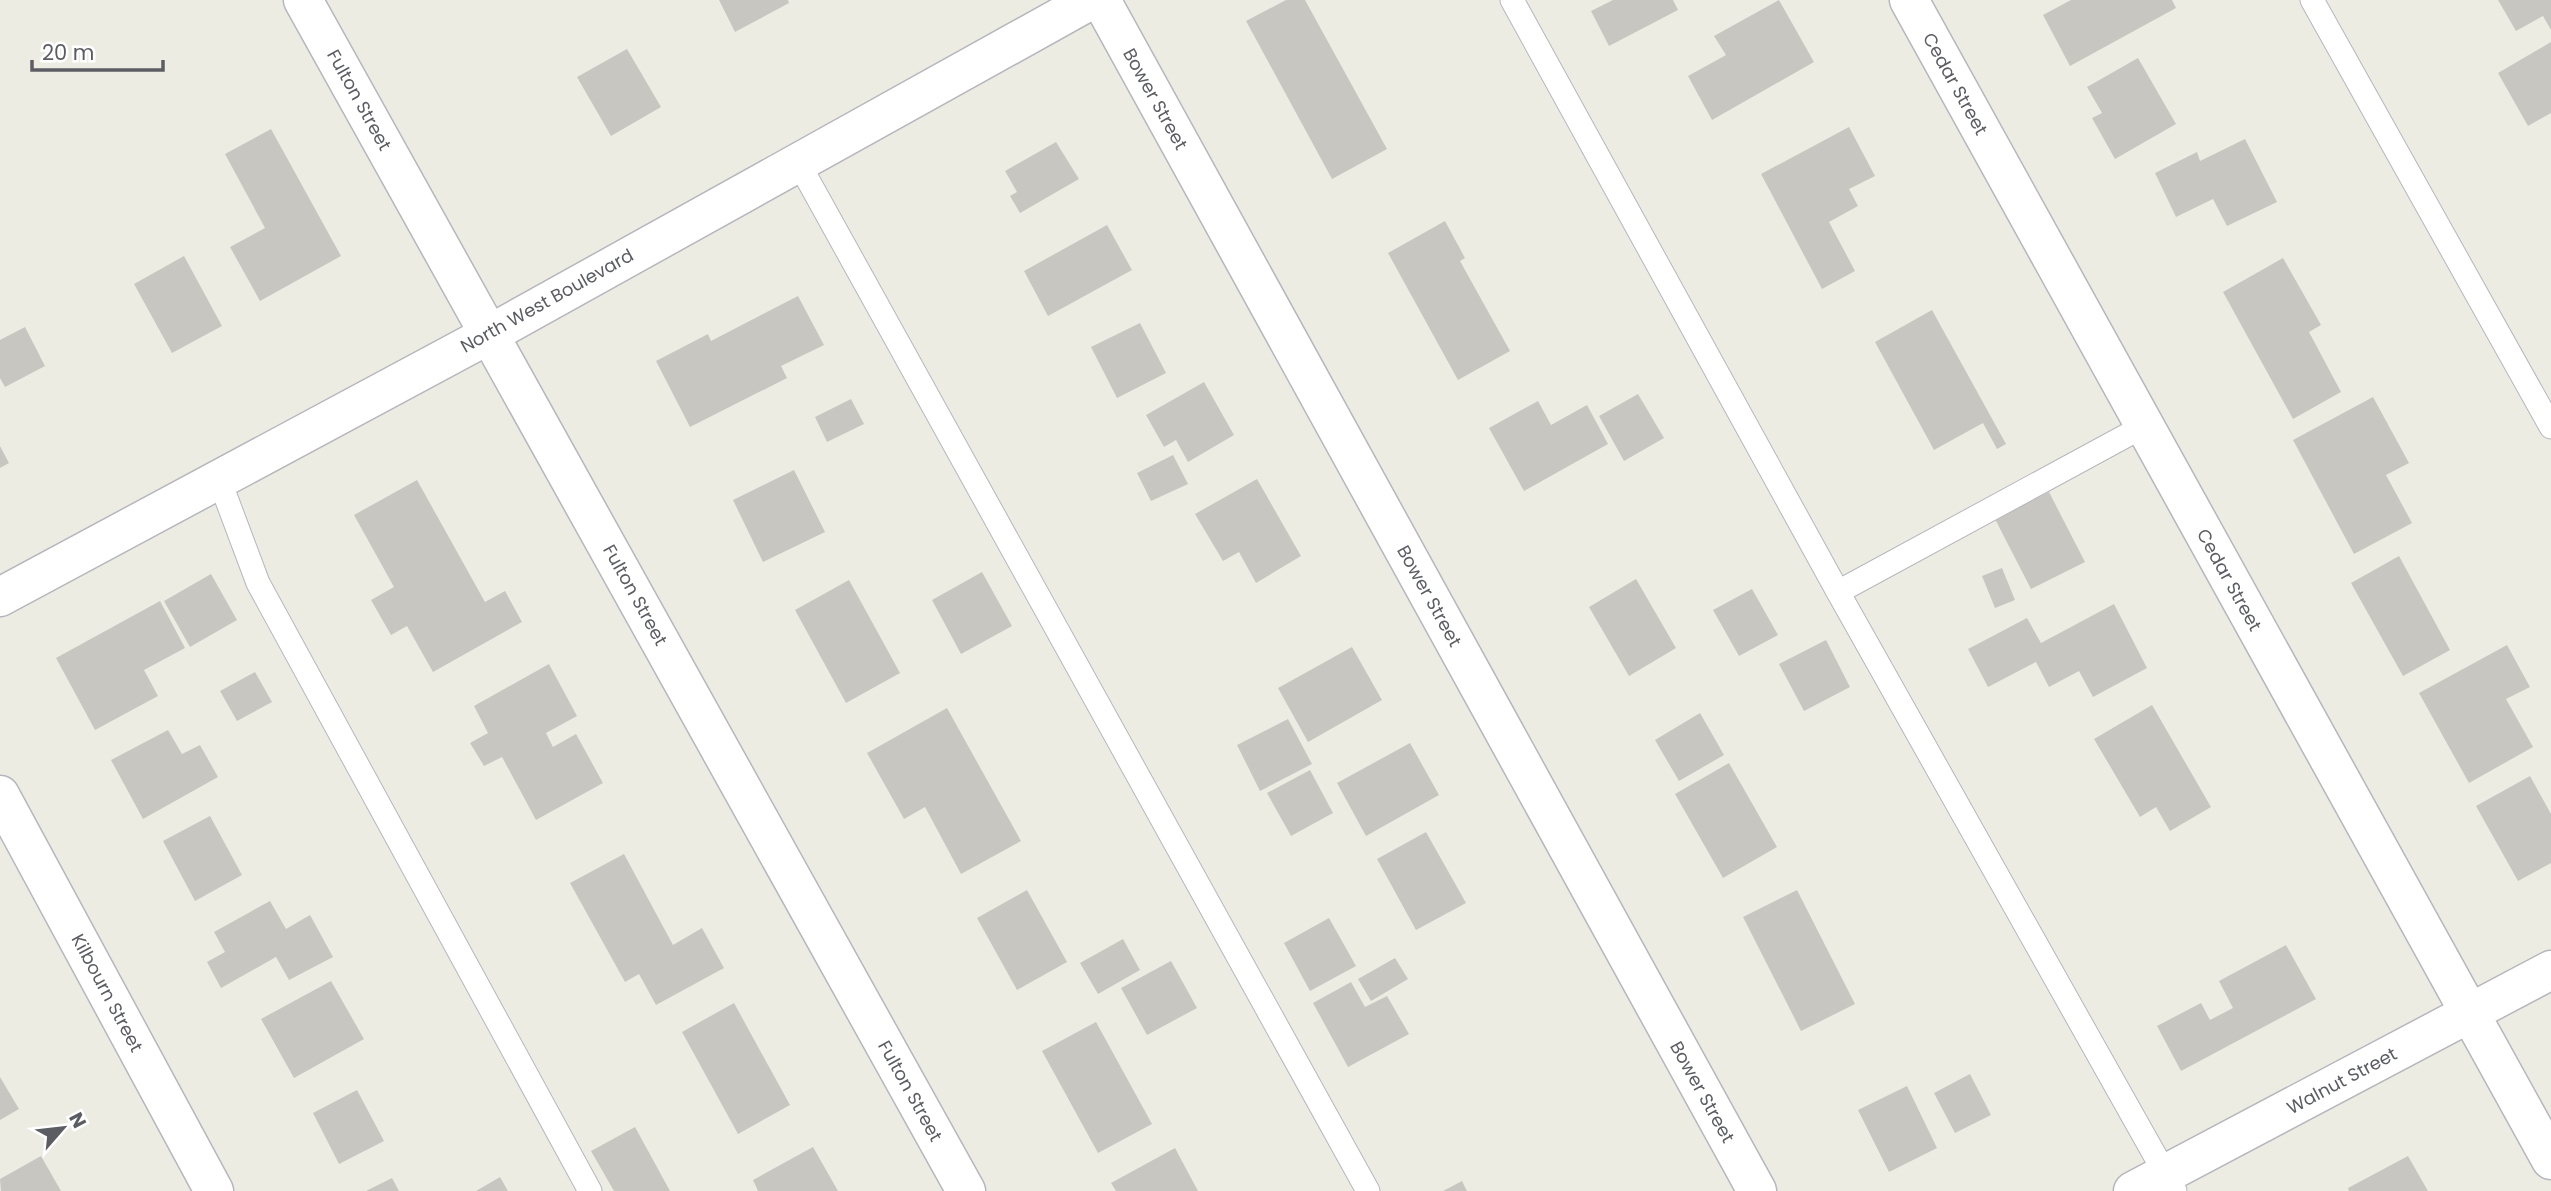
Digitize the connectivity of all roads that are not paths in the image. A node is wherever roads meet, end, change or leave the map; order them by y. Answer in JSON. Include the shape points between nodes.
{"nodes":[{"id":1,"x":303,"y":0,"type":"edge"},
{"id":2,"x":1091,"y":0,"type":"edge"},
{"id":3,"x":1101,"y":0,"type":"edge"},
{"id":4,"x":1512,"y":0,"type":"edge"},
{"id":5,"x":1909,"y":0,"type":"edge"},
{"id":6,"x":2312,"y":0,"type":"edge"},
{"id":7,"x":798,"y":162,"type":"junction"},
{"id":8,"x":490,"y":334,"type":"junction"},
{"id":9,"x":2144,"y":426,"type":"junction"},
{"id":10,"x":2551,"y":427,"type":"edge"},
{"id":11,"x":219,"y":479,"type":"junction"},
{"id":12,"x":1838,"y":592,"type":"junction"},
{"id":13,"x":0,"y":597,"type":"edge"},
{"id":14,"x":0,"y":795,"type":"edge"},
{"id":15,"x":2551,"y":970,"type":"edge"},
{"id":16,"x":2469,"y":1014,"type":"junction"},
{"id":17,"x":2551,"y":1160,"type":"edge"},
{"id":18,"x":2158,"y":1185,"type":"edge"},
{"id":19,"x":214,"y":1191,"type":"edge"},
{"id":20,"x":590,"y":1191,"type":"edge"},
{"id":21,"x":966,"y":1191,"type":"edge"},
{"id":22,"x":1368,"y":1191,"type":"edge"},
{"id":23,"x":1757,"y":1191,"type":"edge"}],
"edges":[{"from":1,"to":8,"type":"street","name":"Fulton Street"},
{"from":2,"to":7,"type":"street","name":"North West Boulevard"},
{"from":3,"to":23,"type":"street","name":"Bower Street"},
{"from":4,"to":12,"type":"lane"},
{"from":5,"to":9,"type":"street","name":"Cedar Street"},
{"from":6,"to":10,"type":"lane"},
{"from":7,"to":8,"type":"street","name":"North West Boulevard"},
{"from":7,"to":22,"type":"lane"},
{"from":8,"to":11,"type":"street","name":"North West Boulevard"},
{"from":8,"to":21,"type":"street","name":"Fulton Street"},
{"from":9,"to":12,"type":"lane"},
{"from":9,"to":16,"type":"street","name":"Cedar Street"},
{"from":11,"to":13,"type":"street","name":"North West Boulevard"},
{"from":11,"to":20,"type":"lane","via":[[258,583]]},
{"from":12,"to":18,"type":"lane"},
{"from":14,"to":19,"type":"street","name":"Kilbourn Street"},
{"from":15,"to":16,"type":"street","name":"Walnut Street"},
{"from":16,"to":17,"type":"street","name":"Cedar Street"},
{"from":16,"to":18,"type":"street","name":"Walnut Street"}]}
